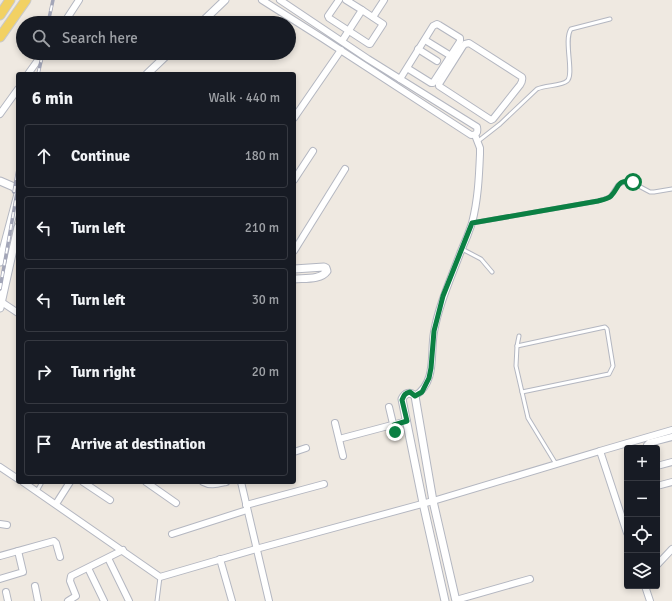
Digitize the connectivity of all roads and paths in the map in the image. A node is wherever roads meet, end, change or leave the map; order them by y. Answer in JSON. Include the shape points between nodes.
{"nodes":[{"id":1,"x":10,"y":0,"type":"edge"},
{"id":2,"x":26,"y":0,"type":"edge"},
{"id":3,"x":79,"y":0,"type":"edge"},
{"id":4,"x":225,"y":0,"type":"edge"},
{"id":5,"x":262,"y":0,"type":"edge"},
{"id":6,"x":281,"y":0,"type":"edge"},
{"id":7,"x":335,"y":0,"type":"edge"},
{"id":8,"x":339,"y":0,"type":"edge"},
{"id":9,"x":384,"y":0,"type":"edge"},
{"id":10,"x":350,"y":1,"type":"edge"},
{"id":11,"x":328,"y":10,"type":"dead end"},
{"id":12,"x":362,"y":10,"type":"junction"},
{"id":13,"x":0,"y":15,"type":"edge"},
{"id":14,"x":69,"y":16,"type":"edge"},
{"id":15,"x":208,"y":16,"type":"edge"},
{"id":16,"x":287,"y":16,"type":"edge"},
{"id":17,"x":373,"y":17,"type":"junction"},
{"id":18,"x":610,"y":19,"type":"dead end"},
{"id":19,"x":296,"y":22,"type":"edge"},
{"id":20,"x":349,"y":31,"type":"junction"},
{"id":21,"x":0,"y":37,"type":"edge"},
{"id":22,"x":425,"y":40,"type":"junction"},
{"id":23,"x":342,"y":41,"type":"junction"},
{"id":24,"x":418,"y":49,"type":"junction"},
{"id":25,"x":341,"y":50,"type":"junction"},
{"id":26,"x":451,"y":56,"type":"junction"},
{"id":27,"x":38,"y":60,"type":"edge"},
{"id":28,"x":162,"y":60,"type":"edge"},
{"id":29,"x":436,"y":61,"type":"dead end"},
{"id":30,"x":407,"y":68,"type":"junction"},
{"id":31,"x":29,"y":72,"type":"edge"},
{"id":32,"x":149,"y":72,"type":"edge"},
{"id":33,"x":400,"y":78,"type":"junction"},
{"id":34,"x":426,"y":80,"type":"junction"},
{"id":35,"x":16,"y":91,"type":"edge"},
{"id":36,"x":419,"y":91,"type":"junction"},
{"id":37,"x":462,"y":110,"type":"junction"},
{"id":38,"x":0,"y":114,"type":"edge"},
{"id":39,"x":296,"y":115,"type":"edge"},
{"id":40,"x":475,"y":135,"type":"junction"},
{"id":41,"x":477,"y":142,"type":"junction"},
{"id":42,"x":313,"y":151,"type":"dead end"},
{"id":43,"x":345,"y":169,"type":"dead end"},
{"id":44,"x":296,"y":177,"type":"edge"},
{"id":45,"x":0,"y":181,"type":"edge"},
{"id":46,"x":16,"y":189,"type":"edge"},
{"id":47,"x":672,"y":189,"type":"edge"},
{"id":48,"x":16,"y":194,"type":"edge"},
{"id":49,"x":472,"y":223,"type":"junction"},
{"id":50,"x":16,"y":236,"type":"edge"},
{"id":51,"x":296,"y":248,"type":"edge"},
{"id":52,"x":462,"y":249,"type":"junction"},
{"id":53,"x":0,"y":262,"type":"edge"},
{"id":54,"x":296,"y":269,"type":"edge"},
{"id":55,"x":492,"y":272,"type":"dead end"},
{"id":56,"x":296,"y":279,"type":"edge"},
{"id":57,"x":0,"y":304,"type":"edge"},
{"id":58,"x":16,"y":312,"type":"edge"},
{"id":59,"x":519,"y":336,"type":"dead end"},
{"id":60,"x":517,"y":346,"type":"junction"},
{"id":61,"x":522,"y":392,"type":"junction"},
{"id":62,"x":415,"y":396,"type":"junction"},
{"id":63,"x":389,"y":407,"type":"dead end"},
{"id":64,"x":407,"y":421,"type":"junction"},
{"id":65,"x":336,"y":423,"type":"dead end"},
{"id":66,"x":394,"y":425,"type":"junction"},
{"id":67,"x":672,"y":430,"type":"edge"},
{"id":68,"x":395,"y":432,"type":"dead end"},
{"id":69,"x":672,"y":437,"type":"edge"},
{"id":70,"x":339,"y":440,"type":"junction"},
{"id":71,"x":647,"y":445,"type":"edge"},
{"id":72,"x":306,"y":448,"type":"dead end"},
{"id":73,"x":296,"y":451,"type":"edge"},
{"id":74,"x":600,"y":451,"type":"junction"},
{"id":75,"x":343,"y":456,"type":"dead end"},
{"id":76,"x":672,"y":462,"type":"edge"},
{"id":77,"x":556,"y":464,"type":"junction"},
{"id":78,"x":660,"y":465,"type":"edge"},
{"id":79,"x":0,"y":467,"type":"edge"},
{"id":80,"x":16,"y":477,"type":"edge"},
{"id":81,"x":672,"y":482,"type":"edge"},
{"id":82,"x":26,"y":484,"type":"edge"},
{"id":83,"x":41,"y":484,"type":"edge"},
{"id":84,"x":69,"y":484,"type":"edge"},
{"id":85,"x":87,"y":484,"type":"edge"},
{"id":86,"x":149,"y":484,"type":"edge"},
{"id":87,"x":241,"y":484,"type":"edge"},
{"id":88,"x":324,"y":484,"type":"dead end"},
{"id":89,"x":660,"y":485,"type":"edge"},
{"id":90,"x":37,"y":491,"type":"junction"},
{"id":91,"x":110,"y":500,"type":"dead end"},
{"id":92,"x":433,"y":501,"type":"junction"},
{"id":93,"x":176,"y":503,"type":"dead end"},
{"id":94,"x":423,"y":503,"type":"junction"},
{"id":95,"x":56,"y":504,"type":"junction"},
{"id":96,"x":247,"y":508,"type":"junction"},
{"id":97,"x":0,"y":524,"type":"edge"},
{"id":98,"x":624,"y":524,"type":"edge"},
{"id":99,"x":7,"y":525,"type":"dead end"},
{"id":100,"x":172,"y":534,"type":"dead end"},
{"id":101,"x":256,"y":549,"type":"junction"},
{"id":102,"x":672,"y":549,"type":"edge"},
{"id":103,"x":123,"y":550,"type":"junction"},
{"id":104,"x":18,"y":551,"type":"junction"},
{"id":105,"x":0,"y":556,"type":"edge"},
{"id":106,"x":60,"y":557,"type":"dead end"},
{"id":107,"x":108,"y":558,"type":"junction"},
{"id":108,"x":220,"y":559,"type":"junction"},
{"id":109,"x":660,"y":562,"type":"edge"},
{"id":110,"x":88,"y":568,"type":"junction"},
{"id":111,"x":160,"y":577,"type":"junction"},
{"id":112,"x":0,"y":579,"type":"edge"},
{"id":113,"x":530,"y":579,"type":"dead end"},
{"id":114,"x":35,"y":586,"type":"dead end"},
{"id":115,"x":646,"y":589,"type":"edge"},
{"id":116,"x":6,"y":592,"type":"dead end"},
{"id":117,"x":77,"y":599,"type":"edge"},
{"id":118,"x":8,"y":601,"type":"edge"},
{"id":119,"x":38,"y":601,"type":"edge"},
{"id":120,"x":68,"y":601,"type":"edge"},
{"id":121,"x":104,"y":601,"type":"edge"},
{"id":122,"x":129,"y":601,"type":"edge"},
{"id":123,"x":157,"y":601,"type":"edge"},
{"id":124,"x":232,"y":601,"type":"edge"},
{"id":125,"x":269,"y":601,"type":"edge"},
{"id":126,"x":445,"y":601,"type":"edge"},
{"id":127,"x":456,"y":601,"type":"edge"},
{"id":128,"x":650,"y":601,"type":"edge"}],
"edges":[{"from":1,"to":13,"type":"main road"},
{"from":2,"to":21,"type":"main road"},
{"from":3,"to":14,"type":"street"},
{"from":4,"to":15,"type":"street"},
{"from":5,"to":16,"type":"street"},
{"from":6,"to":23,"type":"street"},
{"from":7,"to":11,"type":"street"},
{"from":8,"to":20,"type":"street","via":[[328,17]]},
{"from":9,"to":17,"type":"street"},
{"from":10,"to":12,"type":"street"},
{"from":12,"to":17,"type":"street"},
{"from":12,"to":20,"type":"street"},
{"from":17,"to":20,"type":"street","via":[[383,25],[370,44]]},
{"from":18,"to":41,"type":"lane","via":[[571,29],[568,35],[570,78],[564,83],[537,89]]},
{"from":19,"to":25,"type":"street"},
{"from":20,"to":23,"type":"street"},
{"from":22,"to":24,"type":"street"},
{"from":22,"to":26,"type":"street"},
{"from":22,"to":26,"type":"street","via":[[433,26],[439,24],[460,38]]},
{"from":23,"to":33,"type":"street"},
{"from":24,"to":29,"type":"street"},
{"from":24,"to":30,"type":"street"},
{"from":25,"to":39,"type":"street"},
{"from":25,"to":40,"type":"street","via":[[471,135]]},
{"from":26,"to":34,"type":"street","via":[[433,83]]},
{"from":27,"to":31,"type":"street"},
{"from":28,"to":32,"type":"street"},
{"from":30,"to":33,"type":"street"},
{"from":30,"to":34,"type":"street"},
{"from":33,"to":36,"type":"street"},
{"from":34,"to":36,"type":"street"},
{"from":35,"to":38,"type":"street"},
{"from":36,"to":37,"type":"street"},
{"from":37,"to":37,"type":"street","via":[[439,85],[465,44],[471,43],[522,77],[520,85],[493,119]]},
{"from":37,"to":40,"type":"street","via":[[477,128]]},
{"from":40,"to":41,"type":"street"},
{"from":41,"to":49,"type":"street","via":[[480,148],[478,188]]},
{"from":42,"to":44,"type":"street"},
{"from":43,"to":51,"type":"street"},
{"from":45,"to":46,"type":"street"},
{"from":47,"to":49,"type":"lane","via":[[650,192],[633,182],[624,182],[618,185],[610,197],[598,201]]},
{"from":48,"to":53,"type":"street"},
{"from":49,"to":52,"type":"street"},
{"from":50,"to":57,"type":"street"},
{"from":52,"to":55,"type":"lane","via":[[481,259]]},
{"from":52,"to":62,"type":"street","via":[[443,296],[434,331],[429,378],[422,392]]},
{"from":54,"to":56,"type":"street","via":[[327,269],[326,273],[320,276]]},
{"from":57,"to":58,"type":"street"},
{"from":59,"to":60,"type":"lane"},
{"from":60,"to":61,"type":"lane","via":[[516,366]]},
{"from":60,"to":61,"type":"lane","via":[[605,327],[613,366],[609,374]]},
{"from":61,"to":77,"type":"lane","via":[[530,422]]},
{"from":62,"to":64,"type":"street","via":[[407,393],[402,400]]},
{"from":62,"to":92,"type":"street"},
{"from":63,"to":66,"type":"street"},
{"from":64,"to":66,"type":"street"},
{"from":64,"to":94,"type":"street"},
{"from":65,"to":70,"type":"street"},
{"from":66,"to":68,"type":"street"},
{"from":66,"to":70,"type":"street"},
{"from":67,"to":74,"type":"street"},
{"from":69,"to":71,"type":"street"},
{"from":70,"to":75,"type":"street"},
{"from":72,"to":73,"type":"street"},
{"from":74,"to":77,"type":"street"},
{"from":74,"to":98,"type":"street"},
{"from":76,"to":78,"type":"street"},
{"from":77,"to":92,"type":"street"},
{"from":79,"to":80,"type":"street"},
{"from":81,"to":89,"type":"street"},
{"from":82,"to":90,"type":"street"},
{"from":83,"to":90,"type":"lane"},
{"from":84,"to":95,"type":"street"},
{"from":85,"to":91,"type":"street"},
{"from":86,"to":93,"type":"street"},
{"from":87,"to":96,"type":"street"},
{"from":88,"to":96,"type":"street"},
{"from":90,"to":95,"type":"street"},
{"from":92,"to":94,"type":"street"},
{"from":92,"to":127,"type":"street"},
{"from":94,"to":101,"type":"street"},
{"from":94,"to":126,"type":"street"},
{"from":95,"to":103,"type":"street"},
{"from":96,"to":100,"type":"street"},
{"from":96,"to":101,"type":"street"},
{"from":97,"to":99,"type":"street"},
{"from":101,"to":108,"type":"street"},
{"from":101,"to":125,"type":"street"},
{"from":102,"to":109,"type":"street"},
{"from":103,"to":107,"type":"street"},
{"from":103,"to":111,"type":"street"},
{"from":104,"to":105,"type":"street"},
{"from":104,"to":106,"type":"street","via":[[54,541]]},
{"from":104,"to":112,"type":"street","via":[[23,572]]},
{"from":107,"to":110,"type":"street"},
{"from":107,"to":122,"type":"street"},
{"from":108,"to":111,"type":"street"},
{"from":108,"to":124,"type":"street"},
{"from":110,"to":117,"type":"street","via":[[70,578]]},
{"from":110,"to":121,"type":"street"},
{"from":111,"to":123,"type":"lane"},
{"from":113,"to":127,"type":"street"},
{"from":114,"to":119,"type":"street"},
{"from":115,"to":128,"type":"street"},
{"from":116,"to":118,"type":"street"},
{"from":117,"to":120,"type":"street"}]}
